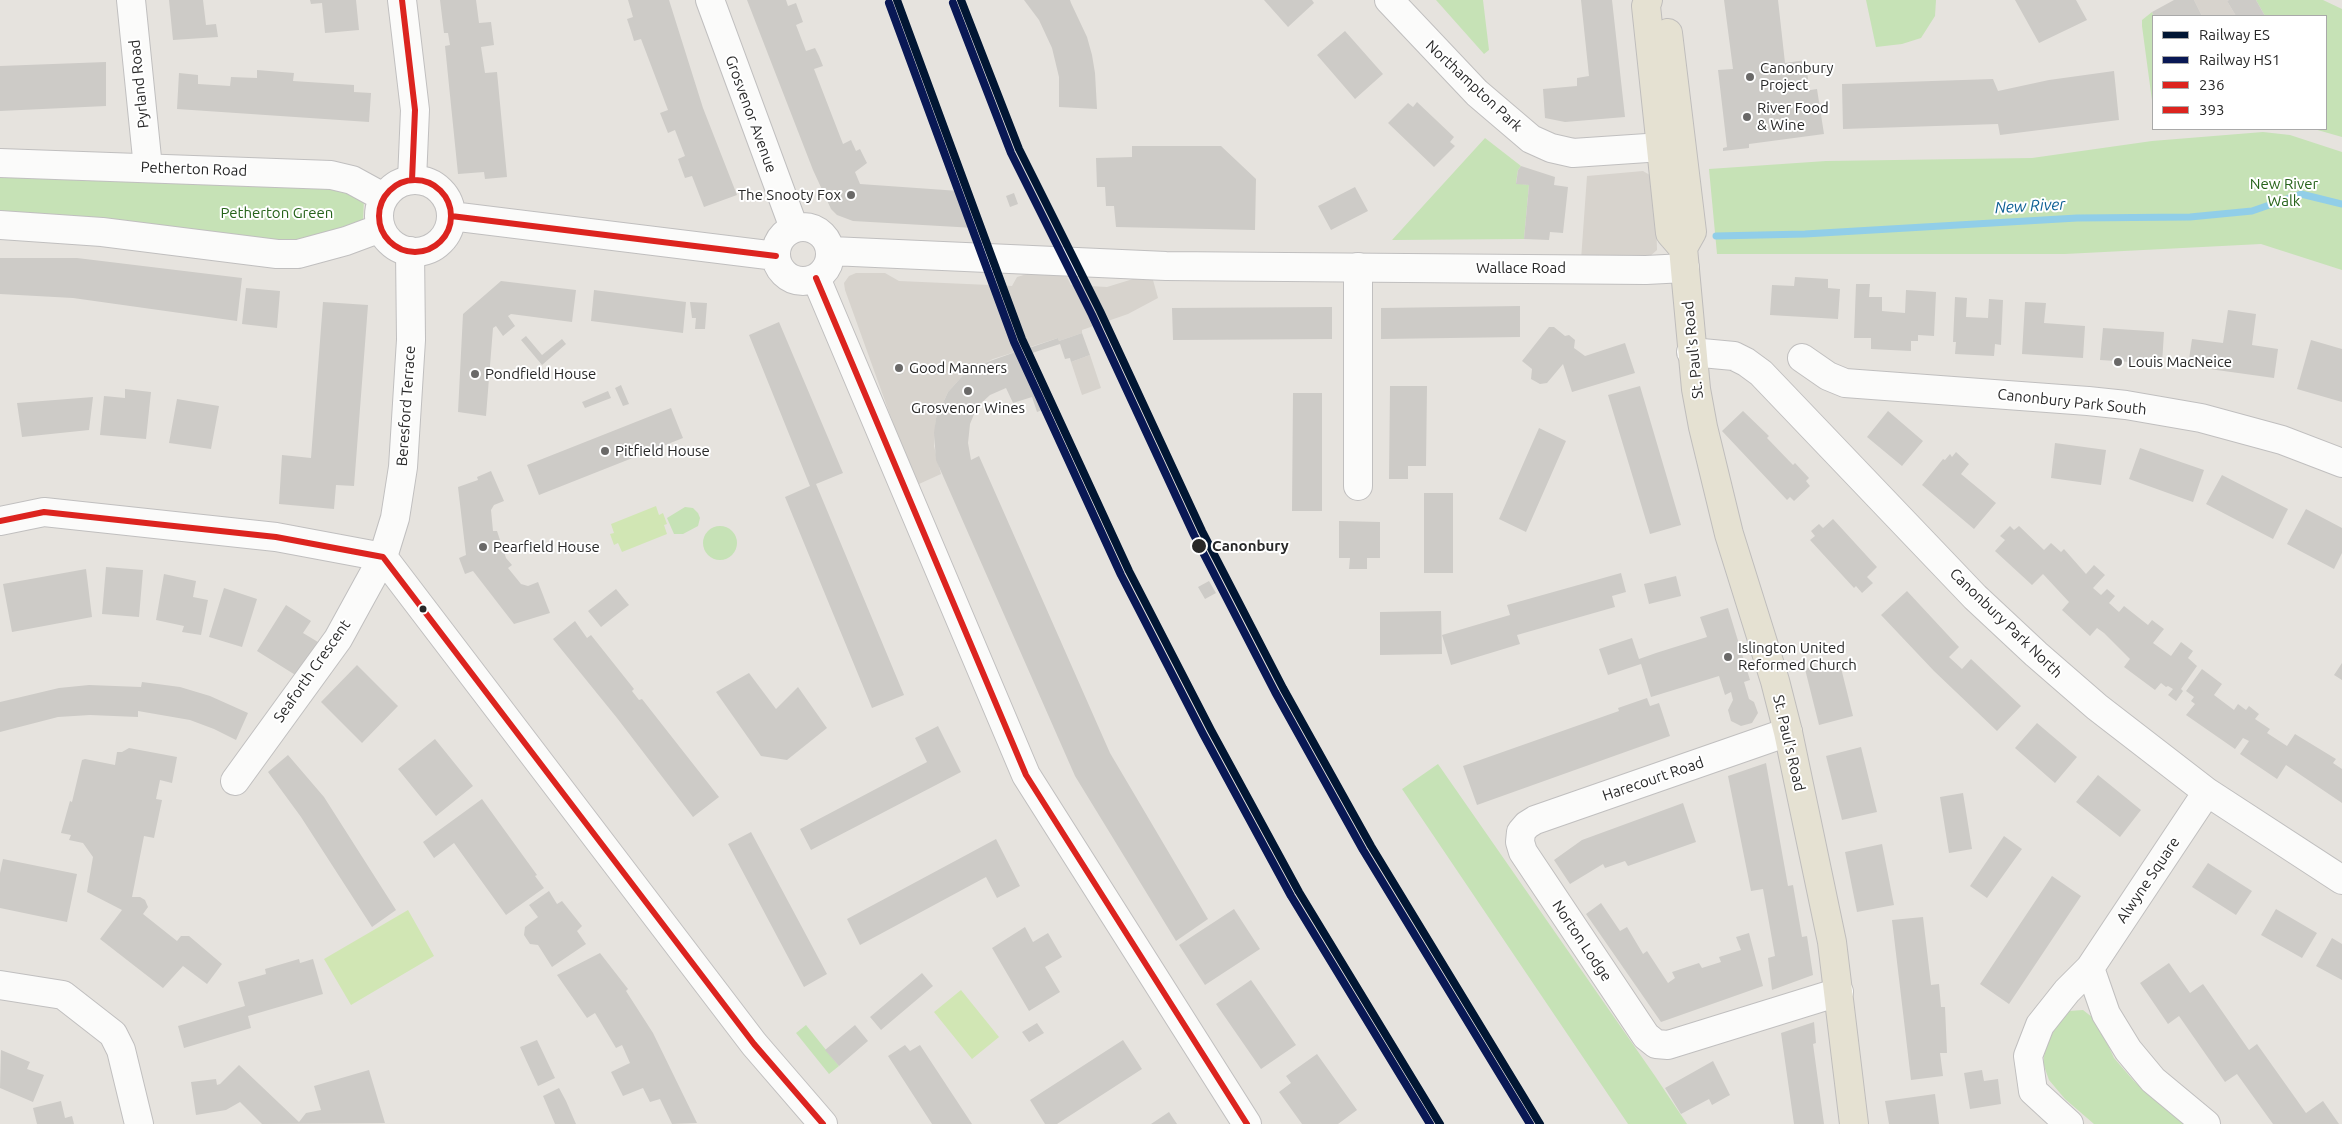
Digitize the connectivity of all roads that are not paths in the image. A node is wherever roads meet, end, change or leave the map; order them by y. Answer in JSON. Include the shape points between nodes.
{"nodes":[{"id":1,"x":131,"y":0,"type":"edge"},
{"id":2,"x":402,"y":0,"type":"edge"},
{"id":3,"x":710,"y":0,"type":"edge"},
{"id":4,"x":1389,"y":0,"type":"edge"},
{"id":5,"x":1648,"y":0,"type":"edge"},
{"id":6,"x":1662,"y":0,"type":"edge"},
{"id":7,"x":1662,"y":147,"type":"junction"},
{"id":8,"x":0,"y":163,"type":"edge"},
{"id":9,"x":148,"y":168,"type":"junction"},
{"id":10,"x":412,"y":180,"type":"junction"},
{"id":11,"x":383,"y":197,"type":"junction"},
{"id":12,"x":451,"y":216,"type":"junction"},
{"id":13,"x":0,"y":225,"type":"edge"},
{"id":14,"x":381,"y":228,"type":"junction"},
{"id":15,"x":794,"y":228,"type":"junction"},
{"id":16,"x":830,"y":251,"type":"junction"},
{"id":17,"x":410,"y":252,"type":"junction"},
{"id":18,"x":776,"y":256,"type":"junction"},
{"id":19,"x":1684,"y":258,"type":"junction"},
{"id":20,"x":1358,"y":267,"type":"junction"},
{"id":21,"x":816,"y":278,"type":"junction"},
{"id":22,"x":1692,"y":352,"type":"junction"},
{"id":23,"x":1802,"y":358,"type":"dead end"},
{"id":24,"x":2342,"y":463,"type":"edge"},
{"id":25,"x":1358,"y":486,"type":"dead end"},
{"id":26,"x":0,"y":521,"type":"edge"},
{"id":27,"x":383,"y":557,"type":"junction"},
{"id":28,"x":1788,"y":732,"type":"junction"},
{"id":29,"x":235,"y":781,"type":"dead end"},
{"id":30,"x":2207,"y":792,"type":"junction"},
{"id":31,"x":1521,"y":832,"type":"joint"},
{"id":32,"x":2342,"y":880,"type":"edge"},
{"id":33,"x":2090,"y":968,"type":"junction"},
{"id":34,"x":0,"y":985,"type":"edge"},
{"id":35,"x":1839,"y":992,"type":"junction"},
{"id":36,"x":139,"y":1124,"type":"edge"},
{"id":37,"x":823,"y":1124,"type":"edge"},
{"id":38,"x":1247,"y":1124,"type":"edge"},
{"id":39,"x":1854,"y":1124,"type":"edge"},
{"id":40,"x":2068,"y":1124,"type":"edge"},
{"id":41,"x":2206,"y":1124,"type":"edge"}],
"edges":[{"from":1,"to":9,"type":"street","name":"Pyrland Road"},
{"from":2,"to":10,"type":"street","via":[[415,110]]},
{"from":3,"to":15,"type":"street","name":"Grosvenor Avenue"},
{"from":4,"to":7,"type":"street","name":"Northampton Park","via":[[1477,93],[1531,139],[1550,148],[1573,153]]},
{"from":5,"to":7,"type":"main road","name":"St. Paul's Road","via":[[1646,6]]},
{"from":6,"to":19,"type":"main road","name":"St. Paul's Road","via":[[1692,232]]},
{"from":7,"to":19,"type":"main road","name":"St. Paul's Road","via":[[1670,233]]},
{"from":8,"to":9,"type":"street","name":"Petherton Road"},
{"from":9,"to":11,"type":"street","name":"Petherton Road","via":[[331,175],[352,180]]},
{"from":10,"to":11,"type":"street","via":[[396,185]]},
{"from":10,"to":12,"type":"street","via":[[428,182],[438,188],[450,207]]},
{"from":11,"to":14,"type":"street","via":[[378,216]]},
{"from":12,"to":17,"type":"street","via":[[446,233],[439,242],[428,249]]},
{"from":12,"to":18,"type":"street"},
{"from":13,"to":14,"type":"street","via":[[102,232],[278,254],[298,254]]},
{"from":14,"to":17,"type":"street","via":[[387,239]]},
{"from":15,"to":16,"type":"street","via":[[802,226],[818,230],[828,242]]},
{"from":15,"to":18,"type":"street","via":[[787,231],[779,242]]},
{"from":16,"to":20,"type":"street","name":"Wallace Road","via":[[1105,263]]},
{"from":16,"to":21,"type":"street","via":[[828,266]]},
{"from":17,"to":27,"type":"street","name":"Beresford Terrace","via":[[411,340],[402,467],[395,518]]},
{"from":18,"to":21,"type":"street","via":[[783,272],[790,278],[799,281]]},
{"from":19,"to":20,"type":"street","name":"Wallace Road","via":[[1646,270]]},
{"from":19,"to":22,"type":"main road","name":"St. Paul's Road"},
{"from":20,"to":25,"type":"street"},
{"from":21,"to":38,"type":"street","via":[[1026,775]]},
{"from":22,"to":28,"type":"main road","name":"St. Paul's Road","via":[[1703,427],[1729,534]]},
{"from":22,"to":30,"type":"street","name":"Canonbury Park North","via":[[1734,356],[1761,373],[1975,597],[2097,707]]},
{"from":23,"to":24,"type":"street","name":"Canonbury Park South","via":[[1845,383],[2088,401],[2200,418],[2282,440]]},
{"from":26,"to":27,"type":"street","via":[[44,512],[276,537]]},
{"from":27,"to":29,"type":"street","name":"Seaforth Crescent","via":[[338,638]]},
{"from":27,"to":37,"type":"street","via":[[754,1044]]},
{"from":28,"to":31,"type":"street","name":"Harecourt Road","via":[[1536,820]]},
{"from":28,"to":35,"type":"main road","name":"St. Paul's Road"},
{"from":30,"to":32,"type":"street","name":"Canonbury Park North"},
{"from":30,"to":33,"type":"street","name":"Alwyne Square"},
{"from":31,"to":35,"type":"street","name":"Norton Lodge","via":[[1523,852],[1646,1036],[1656,1044],[1668,1045]]},
{"from":33,"to":40,"type":"street","name":"Alwyne Square","via":[[2040,1025],[2028,1056],[2033,1091]]},
{"from":33,"to":41,"type":"street","via":[[2106,1014],[2128,1050],[2153,1080]]},
{"from":34,"to":36,"type":"street","via":[[63,995],[113,1034],[121,1050]]},
{"from":35,"to":39,"type":"main road","name":"St. Paul's Road"}]}
